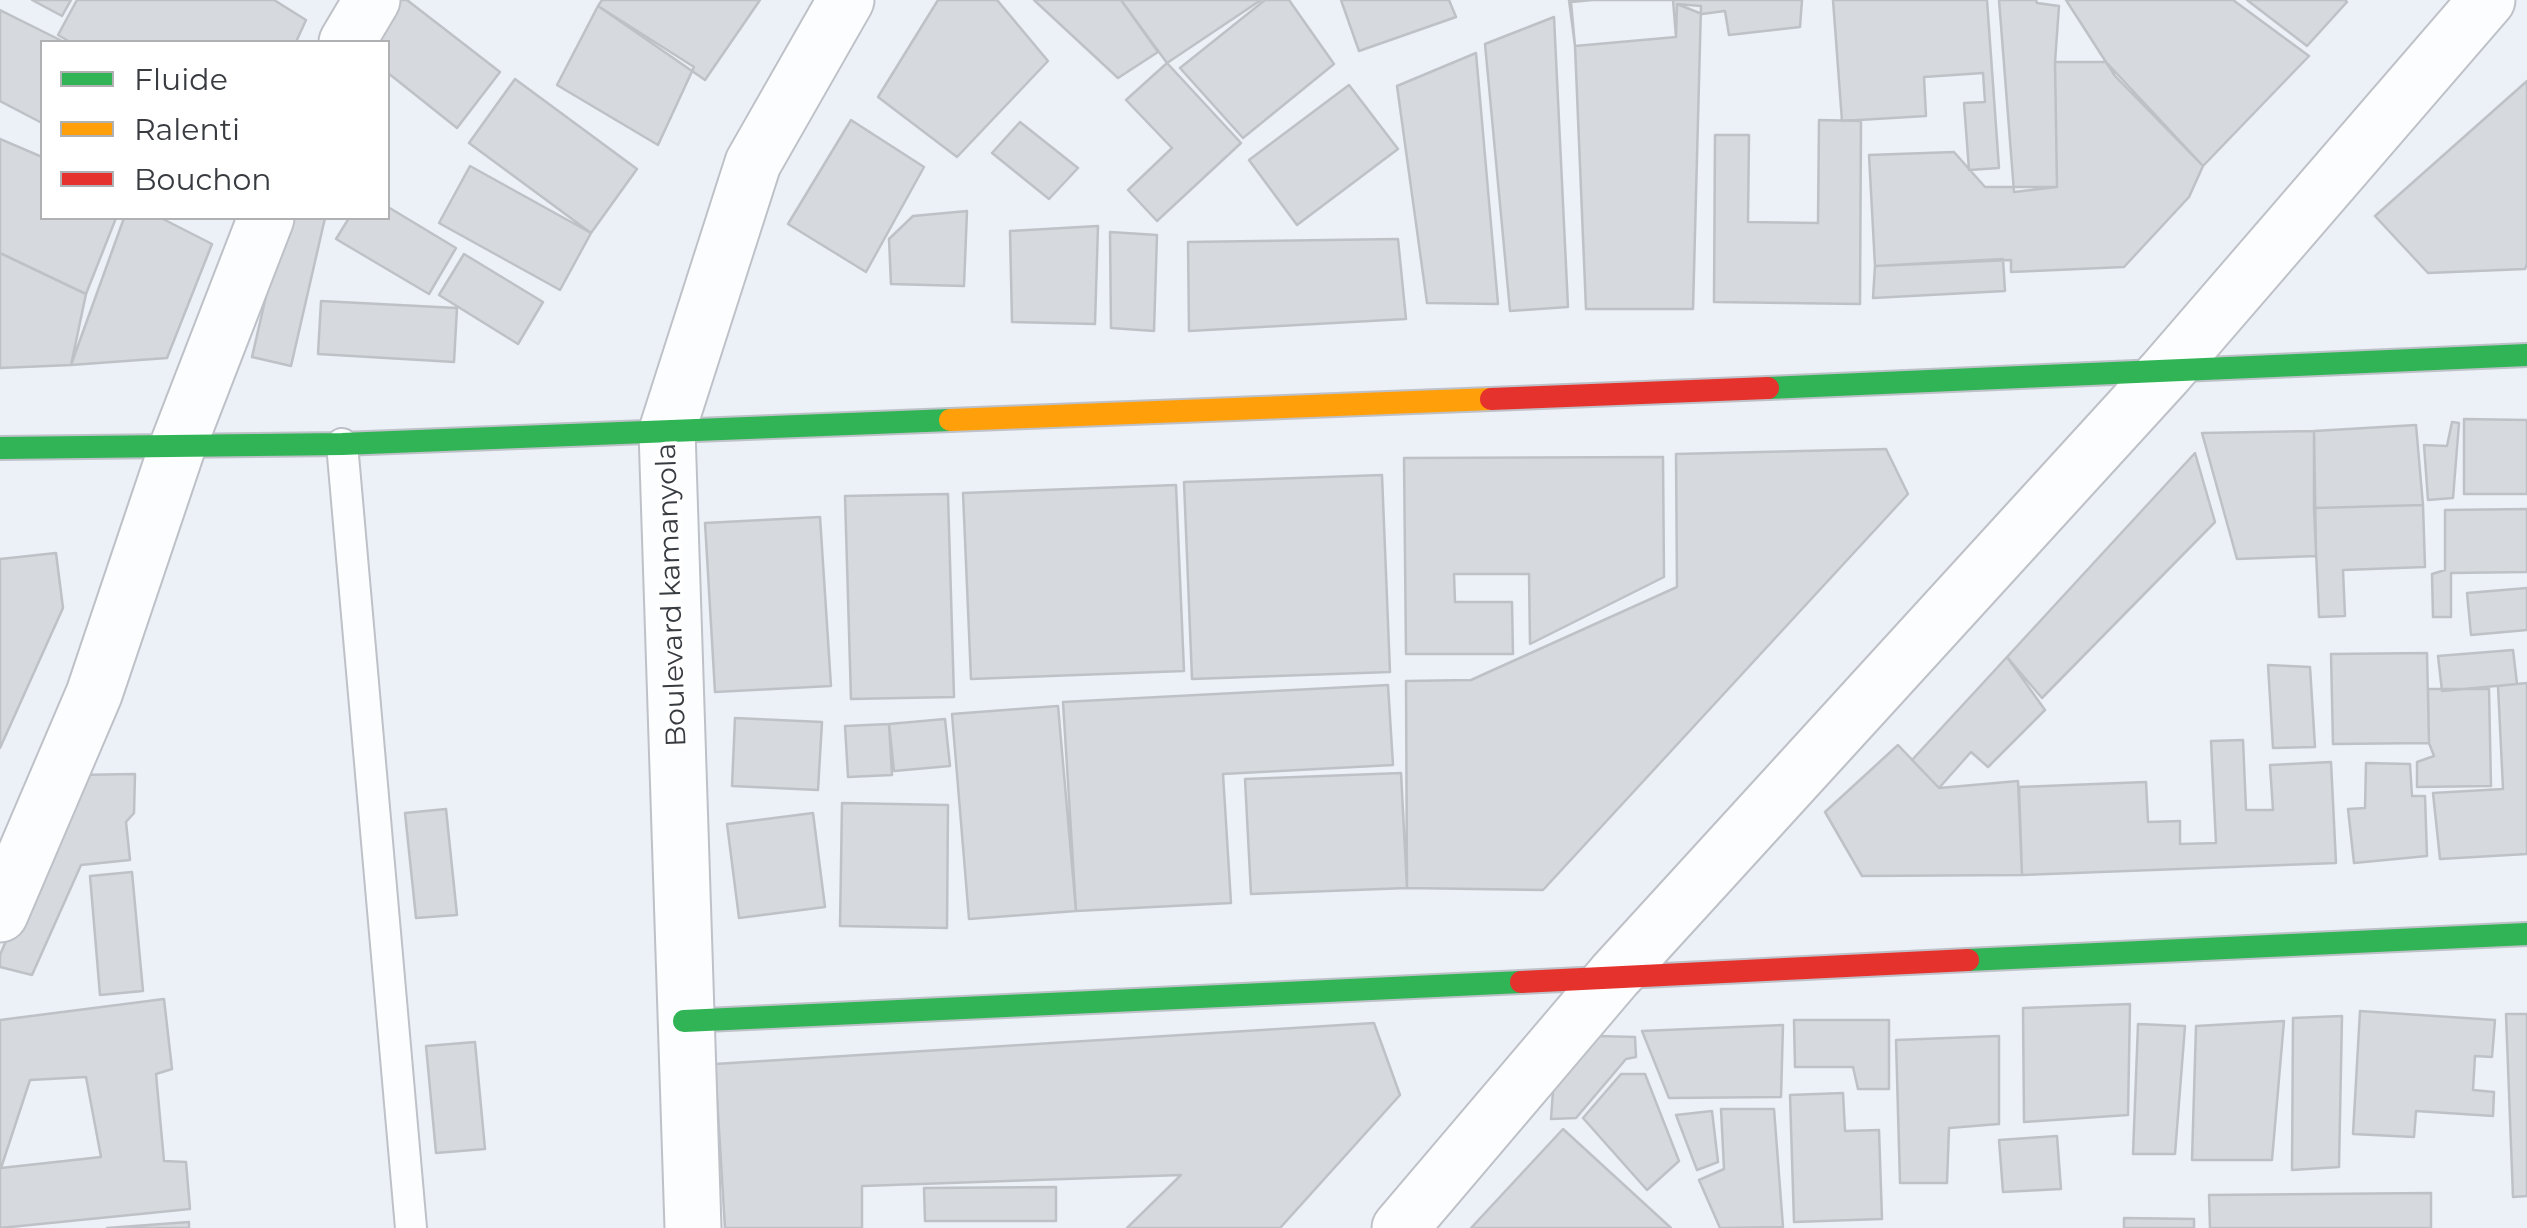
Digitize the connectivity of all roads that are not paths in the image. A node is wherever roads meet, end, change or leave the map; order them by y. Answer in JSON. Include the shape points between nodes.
{"nodes":[{"id":1,"x":372,"y":0,"type":"edge"},
{"id":2,"x":846,"y":0,"type":"edge"},
{"id":3,"x":2487,"y":0,"type":"edge"},
{"id":4,"x":348,"y":40,"type":"edge"},
{"id":5,"x":265,"y":220,"type":"edge"},
{"id":6,"x":2527,"y":355,"type":"edge"},
{"id":7,"x":2164,"y":373,"type":"junction"},
{"id":8,"x":667,"y":432,"type":"junction"},
{"id":9,"x":342,"y":444,"type":"junction"},
{"id":10,"x":0,"y":448,"type":"edge"},
{"id":11,"x":177,"y":448,"type":"junction"},
{"id":12,"x":0,"y":914,"type":"edge"},
{"id":13,"x":2527,"y":934,"type":"edge"},
{"id":14,"x":1615,"y":975,"type":"junction"},
{"id":15,"x":684,"y":1021,"type":"junction"},
{"id":16,"x":411,"y":1228,"type":"edge"},
{"id":17,"x":693,"y":1228,"type":"edge"},
{"id":18,"x":1400,"y":1228,"type":"edge"}],
"edges":[{"from":1,"to":4,"type":"street"},
{"from":2,"to":8,"type":"street","name":"Boulevard kamanyola","via":[[752,163]]},
{"from":3,"to":7,"type":"street"},
{"from":5,"to":11,"type":"street"},
{"from":6,"to":7,"type":"street"},
{"from":7,"to":8,"type":"street"},
{"from":7,"to":14,"type":"street"},
{"from":8,"to":9,"type":"street"},
{"from":8,"to":15,"type":"street","name":"Boulevard kamanyola"},
{"from":9,"to":11,"type":"street"},
{"from":9,"to":16,"type":"lane"},
{"from":10,"to":11,"type":"street"},
{"from":11,"to":12,"type":"street","via":[[94,694]]},
{"from":13,"to":14,"type":"street"},
{"from":14,"to":15,"type":"street"},
{"from":14,"to":18,"type":"street"},
{"from":15,"to":17,"type":"street","name":"Boulevard kamanyola"}]}
